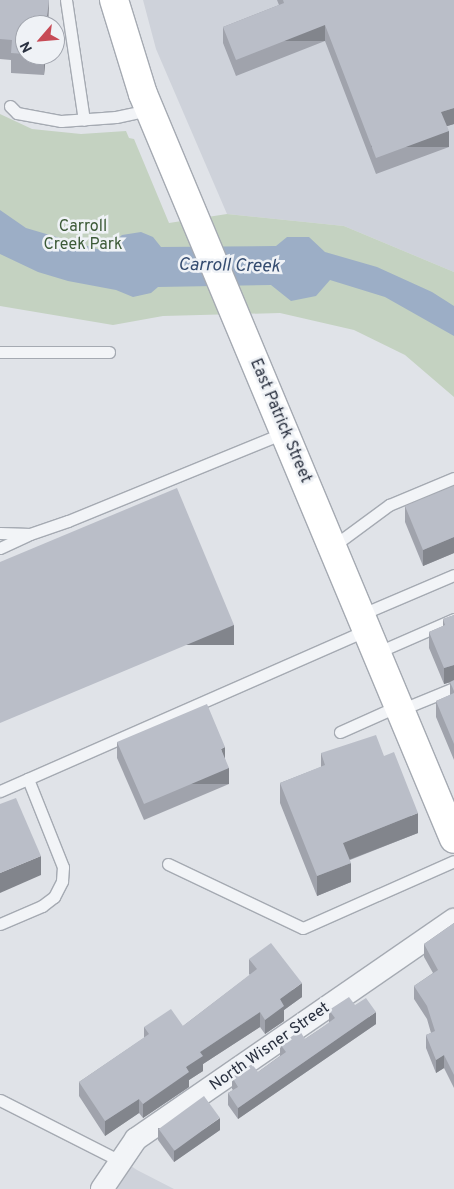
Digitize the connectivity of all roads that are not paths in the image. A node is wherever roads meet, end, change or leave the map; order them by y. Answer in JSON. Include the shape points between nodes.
{"nodes":[{"id":1,"x":66,"y":0,"type":"edge"},
{"id":2,"x":114,"y":0,"type":"edge"},
{"id":3,"x":10,"y":106,"type":"dead end"},
{"id":4,"x":150,"y":110,"type":"junction"},
{"id":5,"x":84,"y":120,"type":"junction"},
{"id":6,"x":0,"y":352,"type":"edge"},
{"id":7,"x":109,"y":352,"type":"dead end"},
{"id":8,"x":284,"y":433,"type":"junction"},
{"id":9,"x":454,"y":478,"type":"edge"},
{"id":10,"x":0,"y":532,"type":"edge"},
{"id":11,"x":30,"y":534,"type":"junction"},
{"id":12,"x":332,"y":547,"type":"junction"},
{"id":13,"x":0,"y":548,"type":"edge"},
{"id":14,"x":454,"y":575,"type":"edge"},
{"id":15,"x":454,"y":619,"type":"edge"},
{"id":16,"x":368,"y":633,"type":"junction"},
{"id":17,"x":454,"y":688,"type":"edge"},
{"id":18,"x":399,"y":708,"type":"junction"},
{"id":19,"x":340,"y":732,"type":"dead end"},
{"id":20,"x":28,"y":779,"type":"junction"},
{"id":21,"x":0,"y":791,"type":"edge"},
{"id":22,"x":454,"y":840,"type":"edge"},
{"id":23,"x":454,"y":861,"type":"edge"},
{"id":24,"x":168,"y":864,"type":"dead end"},
{"id":25,"x":454,"y":920,"type":"edge"},
{"id":26,"x":0,"y":924,"type":"edge"},
{"id":27,"x":0,"y":1100,"type":"edge"},
{"id":28,"x":120,"y":1161,"type":"junction"},
{"id":29,"x":110,"y":1186,"type":"edge"}],
"edges":[{"from":1,"to":5,"type":"lane"},
{"from":2,"to":4,"type":"main road","name":"East Patrick Street"},
{"from":3,"to":5,"type":"lane","via":[[17,112],[42,119]]},
{"from":4,"to":5,"type":"lane"},
{"from":4,"to":8,"type":"main road","name":"East Patrick Street"},
{"from":6,"to":7,"type":"lane"},
{"from":8,"to":11,"type":"lane"},
{"from":8,"to":12,"type":"main road","name":"East Patrick Street"},
{"from":9,"to":12,"type":"lane","via":[[389,505]]},
{"from":10,"to":11,"type":"lane"},
{"from":11,"to":13,"type":"lane"},
{"from":12,"to":16,"type":"main road","name":"East Patrick Street"},
{"from":14,"to":16,"type":"lane"},
{"from":15,"to":16,"type":"lane"},
{"from":16,"to":18,"type":"main road","name":"East Patrick Street"},
{"from":16,"to":20,"type":"lane"},
{"from":17,"to":18,"type":"lane"},
{"from":18,"to":19,"type":"lane"},
{"from":18,"to":22,"type":"main road","name":"East Patrick Street"},
{"from":20,"to":21,"type":"lane"},
{"from":20,"to":26,"type":"lane","via":[[63,867],[62,881],[54,897],[42,906]]},
{"from":23,"to":24,"type":"lane","via":[[303,928]]},
{"from":25,"to":28,"type":"street","name":"North Wisner Street","via":[[136,1139]]},
{"from":27,"to":28,"type":"lane"},
{"from":28,"to":29,"type":"street","name":"North Wisner Street"}]}
